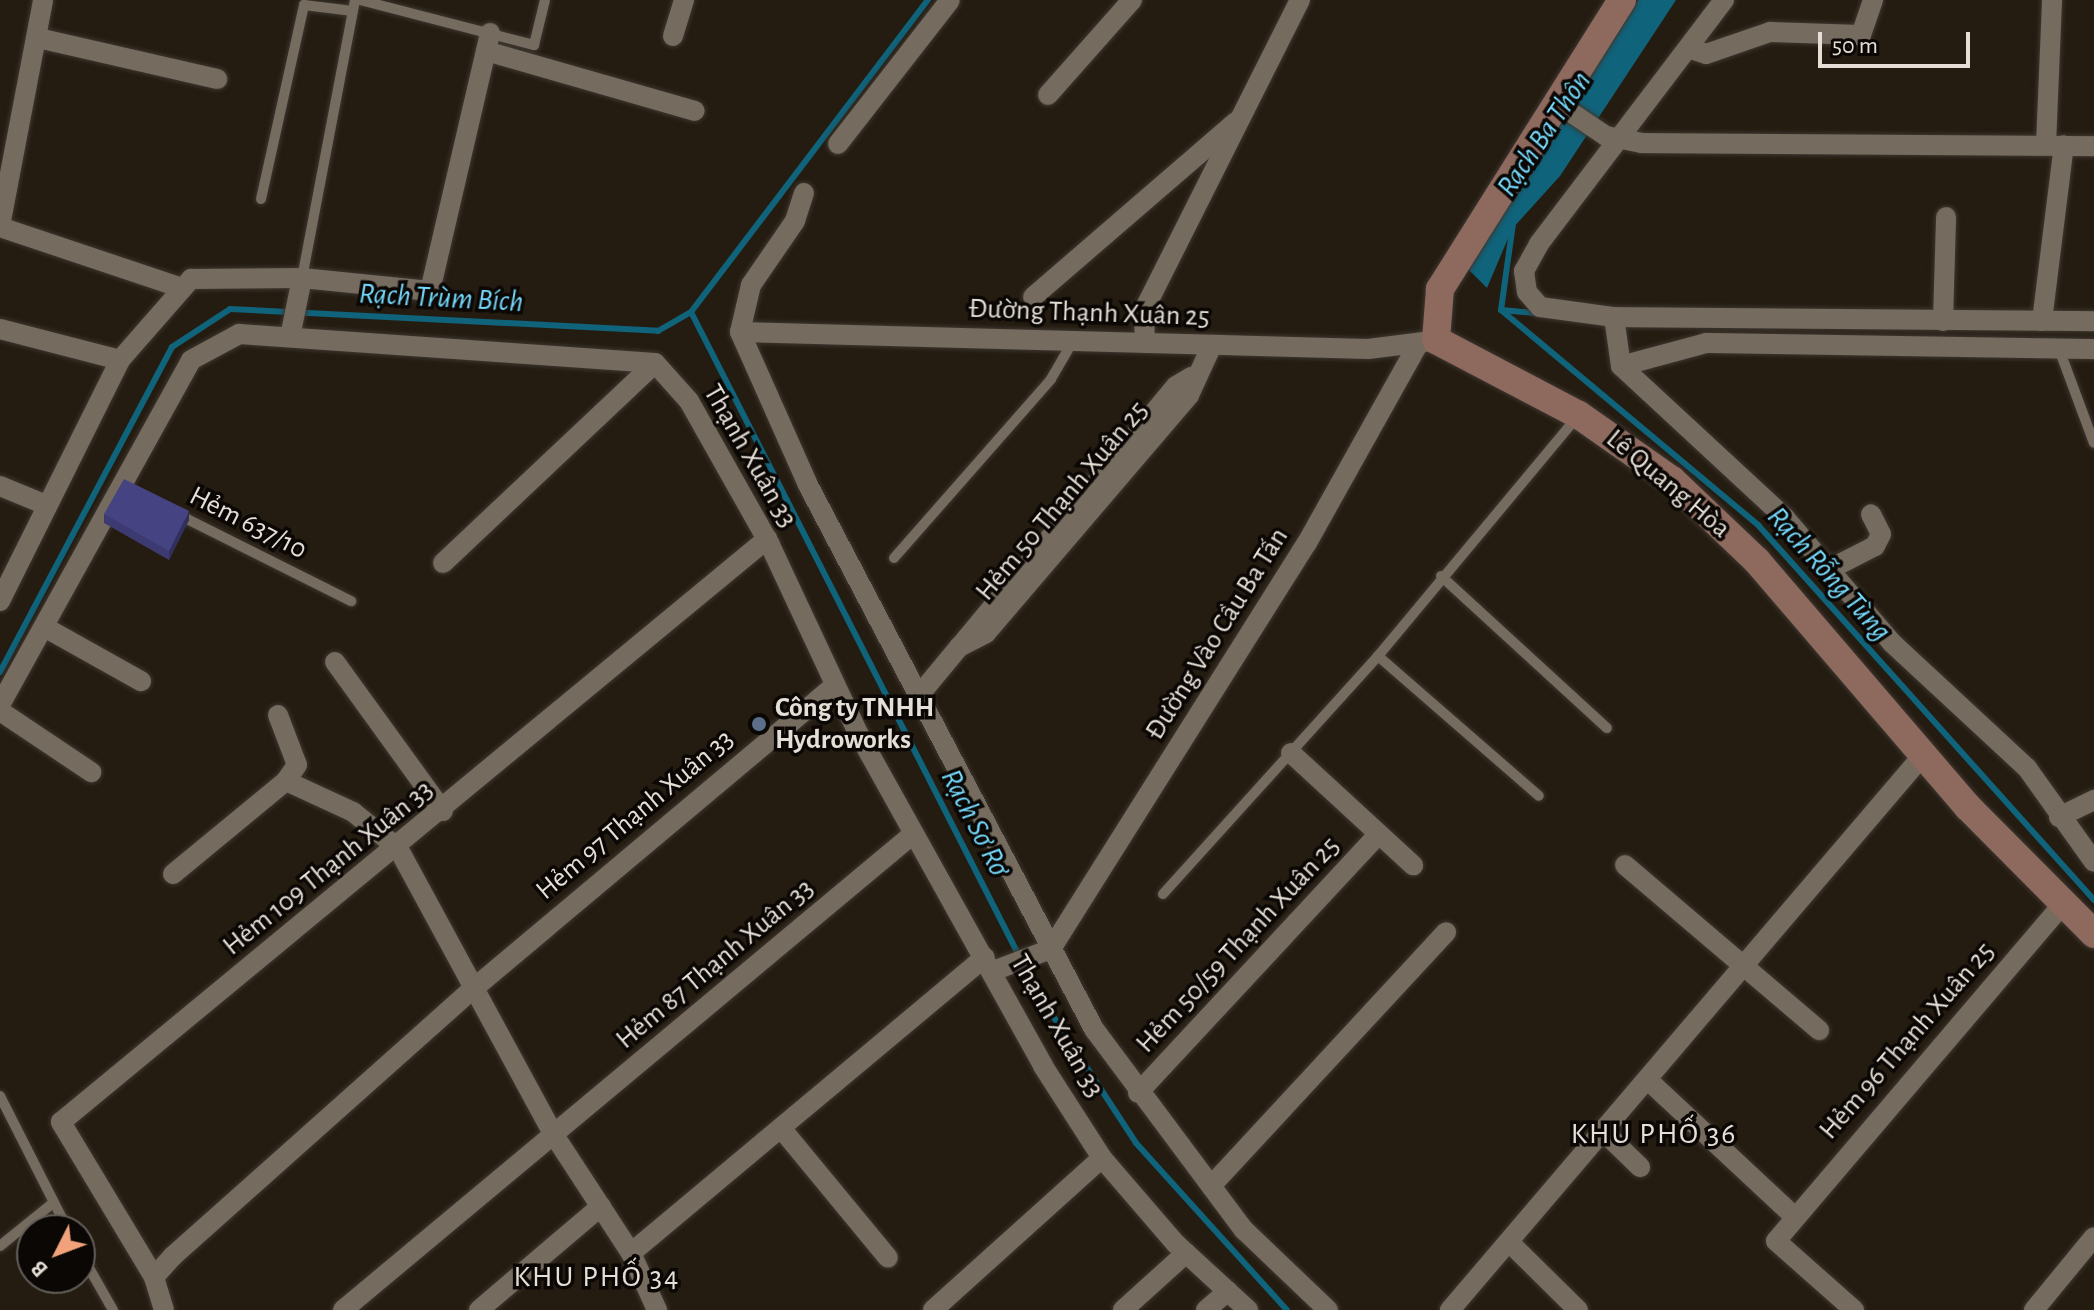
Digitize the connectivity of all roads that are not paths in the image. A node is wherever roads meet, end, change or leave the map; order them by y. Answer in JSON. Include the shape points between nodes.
{"nodes":[{"id":1,"x":43,"y":0,"type":"edge"},
{"id":2,"x":545,"y":0,"type":"edge"},
{"id":3,"x":684,"y":0,"type":"edge"},
{"id":4,"x":950,"y":0,"type":"edge"},
{"id":5,"x":1132,"y":0,"type":"edge"},
{"id":6,"x":1300,"y":0,"type":"edge"},
{"id":7,"x":1622,"y":0,"type":"edge"},
{"id":8,"x":1724,"y":0,"type":"edge"},
{"id":9,"x":1873,"y":0,"type":"edge"},
{"id":10,"x":2052,"y":0,"type":"edge"},
{"id":11,"x":356,"y":4,"type":"edge"},
{"id":12,"x":673,"y":36,"type":"dead end"},
{"id":13,"x":38,"y":38,"type":"junction"},
{"id":14,"x":488,"y":42,"type":"junction"},
{"id":15,"x":1688,"y":48,"type":"junction"},
{"id":16,"x":217,"y":79,"type":"dead end"},
{"id":17,"x":1048,"y":95,"type":"dead end"},
{"id":18,"x":1562,"y":107,"type":"junction"},
{"id":19,"x":695,"y":111,"type":"dead end"},
{"id":20,"x":1245,"y":114,"type":"junction"},
{"id":21,"x":1614,"y":138,"type":"junction"},
{"id":22,"x":838,"y":144,"type":"dead end"},
{"id":23,"x":2055,"y":145,"type":"junction"},
{"id":24,"x":2094,"y":146,"type":"edge"},
{"id":25,"x":804,"y":193,"type":"dead end"},
{"id":26,"x":261,"y":199,"type":"dead end"},
{"id":27,"x":1946,"y":217,"type":"dead end"},
{"id":28,"x":0,"y":226,"type":"edge"},
{"id":29,"x":302,"y":278,"type":"junction"},
{"id":30,"x":182,"y":288,"type":"junction"},
{"id":31,"x":1033,"y":297,"type":"dead end"},
{"id":32,"x":1614,"y":317,"type":"junction"},
{"id":33,"x":1943,"y":321,"type":"junction"},
{"id":34,"x":2042,"y":321,"type":"junction"},
{"id":35,"x":2094,"y":321,"type":"edge"},
{"id":36,"x":0,"y":329,"type":"edge"},
{"id":37,"x":740,"y":332,"type":"junction"},
{"id":38,"x":290,"y":337,"type":"junction"},
{"id":39,"x":1073,"y":341,"type":"junction"},
{"id":40,"x":1428,"y":342,"type":"junction"},
{"id":41,"x":1145,"y":343,"type":"junction"},
{"id":42,"x":1212,"y":345,"type":"junction"},
{"id":43,"x":2059,"y":349,"type":"junction"},
{"id":44,"x":2094,"y":349,"type":"edge"},
{"id":45,"x":120,"y":360,"type":"junction"},
{"id":46,"x":655,"y":363,"type":"junction"},
{"id":47,"x":1621,"y":366,"type":"junction"},
{"id":48,"x":1579,"y":415,"type":"junction"},
{"id":49,"x":2094,"y":443,"type":"edge"},
{"id":50,"x":0,"y":486,"type":"edge"},
{"id":51,"x":46,"y":505,"type":"junction"},
{"id":52,"x":163,"y":507,"type":"edge"},
{"id":53,"x":1871,"y":514,"type":"dead end"},
{"id":54,"x":767,"y":539,"type":"junction"},
{"id":55,"x":894,"y":558,"type":"dead end"},
{"id":56,"x":443,"y":563,"type":"dead end"},
{"id":57,"x":1838,"y":564,"type":"junction"},
{"id":58,"x":1441,"y":576,"type":"junction"},
{"id":59,"x":1,"y":597,"type":"edge"},
{"id":60,"x":351,"y":601,"type":"dead end"},
{"id":61,"x":46,"y":628,"type":"junction"},
{"id":62,"x":1378,"y":656,"type":"junction"},
{"id":63,"x":335,"y":662,"type":"dead end"},
{"id":64,"x":141,"y":681,"type":"dead end"},
{"id":65,"x":835,"y":685,"type":"junction"},
{"id":66,"x":921,"y":693,"type":"junction"},
{"id":67,"x":2,"y":701,"type":"edge"},
{"id":68,"x":278,"y":715,"type":"dead end"},
{"id":69,"x":1607,"y":728,"type":"dead end"},
{"id":70,"x":1291,"y":753,"type":"junction"},
{"id":71,"x":1923,"y":755,"type":"junction"},
{"id":72,"x":91,"y":772,"type":"dead end"},
{"id":73,"x":286,"y":781,"type":"junction"},
{"id":74,"x":1539,"y":796,"type":"dead end"},
{"id":75,"x":2094,"y":800,"type":"edge"},
{"id":76,"x":443,"y":811,"type":"junction"},
{"id":77,"x":2059,"y":817,"type":"junction"},
{"id":78,"x":912,"y":835,"type":"junction"},
{"id":79,"x":1378,"y":835,"type":"junction"},
{"id":80,"x":398,"y":848,"type":"junction"},
{"id":81,"x":2094,"y":862,"type":"edge"},
{"id":82,"x":1413,"y":865,"type":"dead end"},
{"id":83,"x":1625,"y":865,"type":"dead end"},
{"id":84,"x":173,"y":874,"type":"dead end"},
{"id":85,"x":1163,"y":894,"type":"dead end"},
{"id":86,"x":2064,"y":903,"type":"junction"},
{"id":87,"x":1446,"y":932,"type":"dead end"},
{"id":88,"x":2094,"y":934,"type":"edge"},
{"id":89,"x":1051,"y":949,"type":"junction"},
{"id":90,"x":989,"y":964,"type":"junction"},
{"id":91,"x":1744,"y":966,"type":"junction"},
{"id":92,"x":473,"y":989,"type":"junction"},
{"id":93,"x":1819,"y":1030,"type":"dead end"},
{"id":94,"x":1649,"y":1081,"type":"junction"},
{"id":95,"x":1138,"y":1093,"type":"junction"},
{"id":96,"x":0,"y":1096,"type":"edge"},
{"id":97,"x":781,"y":1128,"type":"junction"},
{"id":98,"x":1605,"y":1133,"type":"junction"},
{"id":99,"x":554,"y":1135,"type":"junction"},
{"id":100,"x":1102,"y":1158,"type":"junction"},
{"id":101,"x":1640,"y":1167,"type":"dead end"},
{"id":102,"x":1211,"y":1186,"type":"junction"},
{"id":103,"x":53,"y":1203,"type":"junction"},
{"id":104,"x":601,"y":1206,"type":"junction"},
{"id":105,"x":59,"y":1214,"type":"edge"},
{"id":106,"x":1794,"y":1216,"type":"junction"},
{"id":107,"x":2094,"y":1237,"type":"edge"},
{"id":108,"x":1509,"y":1242,"type":"junction"},
{"id":109,"x":0,"y":1246,"type":"edge"},
{"id":110,"x":631,"y":1253,"type":"junction"},
{"id":111,"x":1186,"y":1253,"type":"junction"},
{"id":112,"x":888,"y":1258,"type":"dead end"},
{"id":113,"x":154,"y":1277,"type":"junction"},
{"id":114,"x":96,"y":1280,"type":"edge"},
{"id":115,"x":1228,"y":1291,"type":"junction"},
{"id":116,"x":113,"y":1310,"type":"edge"},
{"id":117,"x":164,"y":1310,"type":"edge"},
{"id":118,"x":343,"y":1310,"type":"edge"},
{"id":119,"x":479,"y":1310,"type":"edge"},
{"id":120,"x":657,"y":1310,"type":"edge"},
{"id":121,"x":933,"y":1310,"type":"edge"},
{"id":122,"x":1123,"y":1310,"type":"edge"},
{"id":123,"x":1206,"y":1310,"type":"edge"},
{"id":124,"x":1248,"y":1310,"type":"edge"},
{"id":125,"x":1328,"y":1310,"type":"edge"},
{"id":126,"x":1450,"y":1310,"type":"edge"},
{"id":127,"x":1578,"y":1310,"type":"edge"},
{"id":128,"x":1854,"y":1310,"type":"edge"},
{"id":129,"x":2034,"y":1310,"type":"edge"}],
"edges":[{"from":1,"to":13,"type":"street"},
{"from":2,"to":14,"type":"lane","via":[[534,45]]},
{"from":3,"to":12,"type":"street"},
{"from":4,"to":22,"type":"street"},
{"from":5,"to":17,"type":"street"},
{"from":6,"to":20,"type":"street"},
{"from":7,"to":18,"type":"street"},
{"from":8,"to":15,"type":"street"},
{"from":9,"to":15,"type":"street","via":[[1861,35],[1770,32],[1706,54]]},
{"from":10,"to":23,"type":"street"},
{"from":11,"to":14,"type":"lane"},
{"from":11,"to":26,"type":"lane","via":[[304,5]]},
{"from":11,"to":29,"type":"lane"},
{"from":13,"to":16,"type":"street"},
{"from":13,"to":28,"type":"street"},
{"from":14,"to":19,"type":"street"},
{"from":14,"to":29,"type":"street","via":[[430,291]]},
{"from":15,"to":21,"type":"street"},
{"from":18,"to":21,"type":"street"},
{"from":18,"to":40,"type":"street","via":[[1440,289]]},
{"from":20,"to":31,"type":"street"},
{"from":20,"to":41,"type":"street","via":[[1144,310]]},
{"from":21,"to":23,"type":"street"},
{"from":21,"to":32,"type":"street","via":[[1524,271],[1527,292],[1540,307]]},
{"from":23,"to":24,"type":"street"},
{"from":23,"to":34,"type":"street"},
{"from":25,"to":37,"type":"street","via":[[795,221],[751,285]]},
{"from":27,"to":33,"type":"street"},
{"from":28,"to":30,"type":"street"},
{"from":29,"to":30,"type":"street","via":[[191,279]]},
{"from":29,"to":38,"type":"street"},
{"from":30,"to":45,"type":"street"},
{"from":32,"to":33,"type":"street"},
{"from":32,"to":47,"type":"street"},
{"from":33,"to":34,"type":"street"},
{"from":34,"to":35,"type":"street"},
{"from":36,"to":45,"type":"street"},
{"from":37,"to":39,"type":"street","name":"Đường Thạnh Xuân 25"},
{"from":37,"to":66,"type":"street","via":[[857,587]]},
{"from":38,"to":46,"type":"street"},
{"from":38,"to":61,"type":"street","via":[[239,334],[191,360],[130,490]]},
{"from":39,"to":41,"type":"street","name":"Đường Thạnh Xuân 25"},
{"from":39,"to":55,"type":"lane","via":[[1051,379]]},
{"from":40,"to":42,"type":"street","name":"Đường Thạnh Xuân 25"},
{"from":40,"to":48,"type":"street","name":"Lê Quang Hòa"},
{"from":40,"to":89,"type":"street","name":"Đường Vào Cầu Ba Tấn"},
{"from":41,"to":42,"type":"street","name":"Đường Thạnh Xuân 25"},
{"from":42,"to":66,"type":"street","name":"Hẻm 50 Thạnh Xuân 25","via":[[1191,377],[1064,516]]},
{"from":43,"to":44,"type":"street"},
{"from":43,"to":47,"type":"street","via":[[1706,343]]},
{"from":43,"to":49,"type":"lane"},
{"from":45,"to":51,"type":"street"},
{"from":46,"to":54,"type":"street","name":"Thạnh Xuân 33","via":[[689,401]]},
{"from":46,"to":56,"type":"street"},
{"from":47,"to":57,"type":"street"},
{"from":48,"to":58,"type":"lane"},
{"from":48,"to":71,"type":"street","name":"Lê Quang Hòa","via":[[1638,452],[1757,561]]},
{"from":50,"to":51,"type":"street"},
{"from":51,"to":59,"type":"street"},
{"from":52,"to":60,"type":"lane","name":"Hẻm 637/10"},
{"from":53,"to":57,"type":"street","via":[[1881,534],[1875,546]]},
{"from":54,"to":65,"type":"street","name":"Thạnh Xuân 33"},
{"from":54,"to":76,"type":"street","name":"Hẻm 109 Thạnh Xuân 33"},
{"from":57,"to":77,"type":"street","via":[[1892,643],[2027,768]]},
{"from":58,"to":62,"type":"lane"},
{"from":58,"to":69,"type":"lane"},
{"from":61,"to":64,"type":"street"},
{"from":61,"to":67,"type":"street"},
{"from":62,"to":70,"type":"lane"},
{"from":62,"to":74,"type":"lane"},
{"from":63,"to":76,"type":"street"},
{"from":65,"to":78,"type":"street","name":"Thạnh Xuân 33"},
{"from":65,"to":92,"type":"street","name":"Hẻm 97 Thạnh Xuân 33"},
{"from":66,"to":89,"type":"street"},
{"from":67,"to":72,"type":"street"},
{"from":68,"to":73,"type":"street","via":[[297,765]]},
{"from":70,"to":79,"type":"street"},
{"from":70,"to":85,"type":"lane"},
{"from":71,"to":86,"type":"street","name":"Lê Quang Hòa"},
{"from":71,"to":91,"type":"street"},
{"from":73,"to":80,"type":"street","via":[[353,812]]},
{"from":73,"to":84,"type":"street"},
{"from":75,"to":77,"type":"street"},
{"from":76,"to":80,"type":"street","name":"Hẻm 109 Thạnh Xuân 33"},
{"from":77,"to":81,"type":"street"},
{"from":78,"to":90,"type":"street","name":"Thạnh Xuân 33"},
{"from":78,"to":99,"type":"street","name":"Hẻm 87 Thạnh Xuân 33"},
{"from":79,"to":82,"type":"street"},
{"from":79,"to":95,"type":"street","name":"Hẻm 50/59 Thạnh Xuân 25"},
{"from":80,"to":92,"type":"street"},
{"from":80,"to":113,"type":"street","name":"Hẻm 109 Thạnh Xuân 33","via":[[61,1122]]},
{"from":83,"to":91,"type":"street"},
{"from":86,"to":88,"type":"street","name":"Lê Quang Hòa"},
{"from":86,"to":106,"type":"street","name":"Hẻm 96 Thạnh Xuân 25"},
{"from":87,"to":102,"type":"street"},
{"from":89,"to":90,"type":"street"},
{"from":89,"to":95,"type":"street"},
{"from":90,"to":97,"type":"street"},
{"from":90,"to":100,"type":"street","name":"Thạnh Xuân 33"},
{"from":91,"to":93,"type":"street"},
{"from":91,"to":94,"type":"street"},
{"from":92,"to":99,"type":"street"},
{"from":92,"to":113,"type":"street","name":"Hẻm 97 Thạnh Xuân 33"},
{"from":94,"to":98,"type":"street"},
{"from":94,"to":106,"type":"street"},
{"from":95,"to":102,"type":"street"},
{"from":96,"to":103,"type":"lane"},
{"from":97,"to":110,"type":"street"},
{"from":97,"to":112,"type":"street"},
{"from":98,"to":101,"type":"street"},
{"from":98,"to":108,"type":"street"},
{"from":99,"to":104,"type":"street"},
{"from":99,"to":118,"type":"street","name":"Hẻm 87 Thạnh Xuân 33"},
{"from":100,"to":111,"type":"street","name":"Thạnh Xuân 33"},
{"from":100,"to":121,"type":"street"},
{"from":102,"to":125,"type":"street","via":[[1244,1230]]},
{"from":103,"to":105,"type":"lane"},
{"from":103,"to":109,"type":"lane"},
{"from":104,"to":110,"type":"street"},
{"from":104,"to":119,"type":"street"},
{"from":106,"to":128,"type":"street","via":[[1776,1241]]},
{"from":107,"to":129,"type":"street"},
{"from":108,"to":126,"type":"street"},
{"from":108,"to":127,"type":"street"},
{"from":110,"to":120,"type":"street"},
{"from":111,"to":115,"type":"street","name":"Thạnh Xuân 33"},
{"from":111,"to":122,"type":"street"},
{"from":113,"to":117,"type":"street"},
{"from":114,"to":116,"type":"lane"},
{"from":115,"to":123,"type":"street"},
{"from":115,"to":124,"type":"street","name":"Thạnh Xuân 33"}]}
